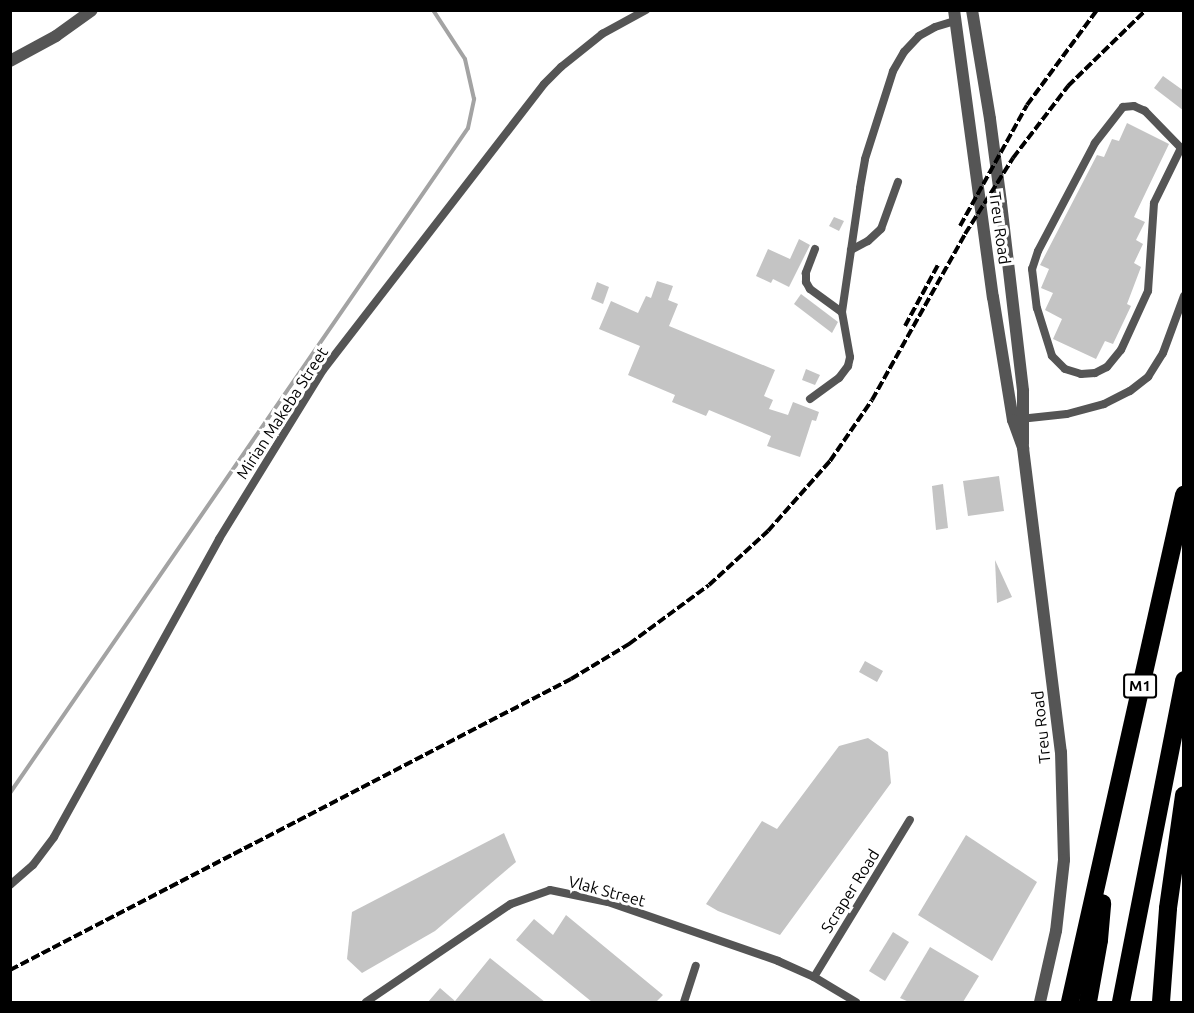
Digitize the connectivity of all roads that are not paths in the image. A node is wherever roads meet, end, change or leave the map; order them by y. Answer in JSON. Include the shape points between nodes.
{"nodes":[{"id":1,"x":92,"y":10,"type":"edge"},
{"id":2,"x":646,"y":10,"type":"edge"},
{"id":3,"x":972,"y":10,"type":"edge"},
{"id":4,"x":954,"y":16,"type":"edge"},
{"id":5,"x":10,"y":61,"type":"edge"},
{"id":6,"x":1182,"y":149,"type":"edge"},
{"id":7,"x":898,"y":182,"type":"dead end"},
{"id":8,"x":815,"y":249,"type":"dead end"},
{"id":9,"x":851,"y":250,"type":"junction"},
{"id":10,"x":1184,"y":296,"type":"edge"},
{"id":11,"x":842,"y":312,"type":"junction"},
{"id":12,"x":810,"y":399,"type":"dead end"},
{"id":13,"x":1019,"y":419,"type":"junction"},
{"id":14,"x":1184,"y":495,"type":"edge"},
{"id":15,"x":1184,"y":680,"type":"edge"},
{"id":16,"x":1184,"y":795,"type":"edge"},
{"id":17,"x":910,"y":820,"type":"dead end"},
{"id":18,"x":1102,"y":864,"type":"junction"},
{"id":19,"x":10,"y":885,"type":"edge"},
{"id":20,"x":696,"y":966,"type":"dead end"},
{"id":21,"x":814,"y":977,"type":"junction"},
{"id":22,"x":366,"y":1002,"type":"edge"},
{"id":23,"x":684,"y":1002,"type":"edge"},
{"id":24,"x":856,"y":1002,"type":"edge"},
{"id":25,"x":1040,"y":1002,"type":"edge"},
{"id":26,"x":1070,"y":1002,"type":"edge"},
{"id":27,"x":1088,"y":1002,"type":"edge"},
{"id":28,"x":1121,"y":1002,"type":"edge"},
{"id":29,"x":1161,"y":1002,"type":"edge"}],
"edges":[{"from":1,"to":5,"type":"street","via":[[56,36]]},
{"from":2,"to":19,"type":"lane","name":"Mirian Makeba Street","via":[[602,34],[544,84],[323,370],[229,522],[54,837],[33,865]]},
{"from":3,"to":13,"type":"street","name":"Treu Road","via":[[990,119]]},
{"from":4,"to":9,"type":"lane","via":[[919,36],[893,71],[865,159]]},
{"from":4,"to":13,"type":"street","name":"Treu Road","via":[[983,237]]},
{"from":6,"to":6,"type":"lane","via":[[1145,111],[1134,106],[1123,107],[1095,143],[1032,269],[1037,308],[1052,356],[1065,369],[1095,373],[1107,367],[1121,350],[1148,291],[1154,203]]},
{"from":7,"to":9,"type":"lane","via":[[881,230],[861,247]]},
{"from":8,"to":11,"type":"lane","via":[[806,282],[810,290]]},
{"from":9,"to":11,"type":"lane"},
{"from":10,"to":13,"type":"lane","via":[[1163,353],[1148,377],[1130,391],[1104,404],[1067,414]]},
{"from":11,"to":12,"type":"lane","via":[[849,366]]},
{"from":13,"to":25,"type":"street","name":"Treu Road","via":[[1060,752],[1064,825],[1056,931]]},
{"from":14,"to":18,"type":"highway","number":"M1"},
{"from":15,"to":28,"type":"highway","number":"M1"},
{"from":16,"to":29,"type":"highway","via":[[1168,908]]},
{"from":17,"to":21,"type":"lane","name":"Scraper Road"},
{"from":18,"to":26,"type":"highway","number":"M1"},
{"from":18,"to":27,"type":"highway","via":[[1100,940]]},
{"from":20,"to":23,"type":"lane"},
{"from":21,"to":22,"type":"lane","name":"Vlak Street","via":[[608,902],[550,890],[511,904]]},
{"from":21,"to":24,"type":"lane","name":"Vlak Street"}]}
